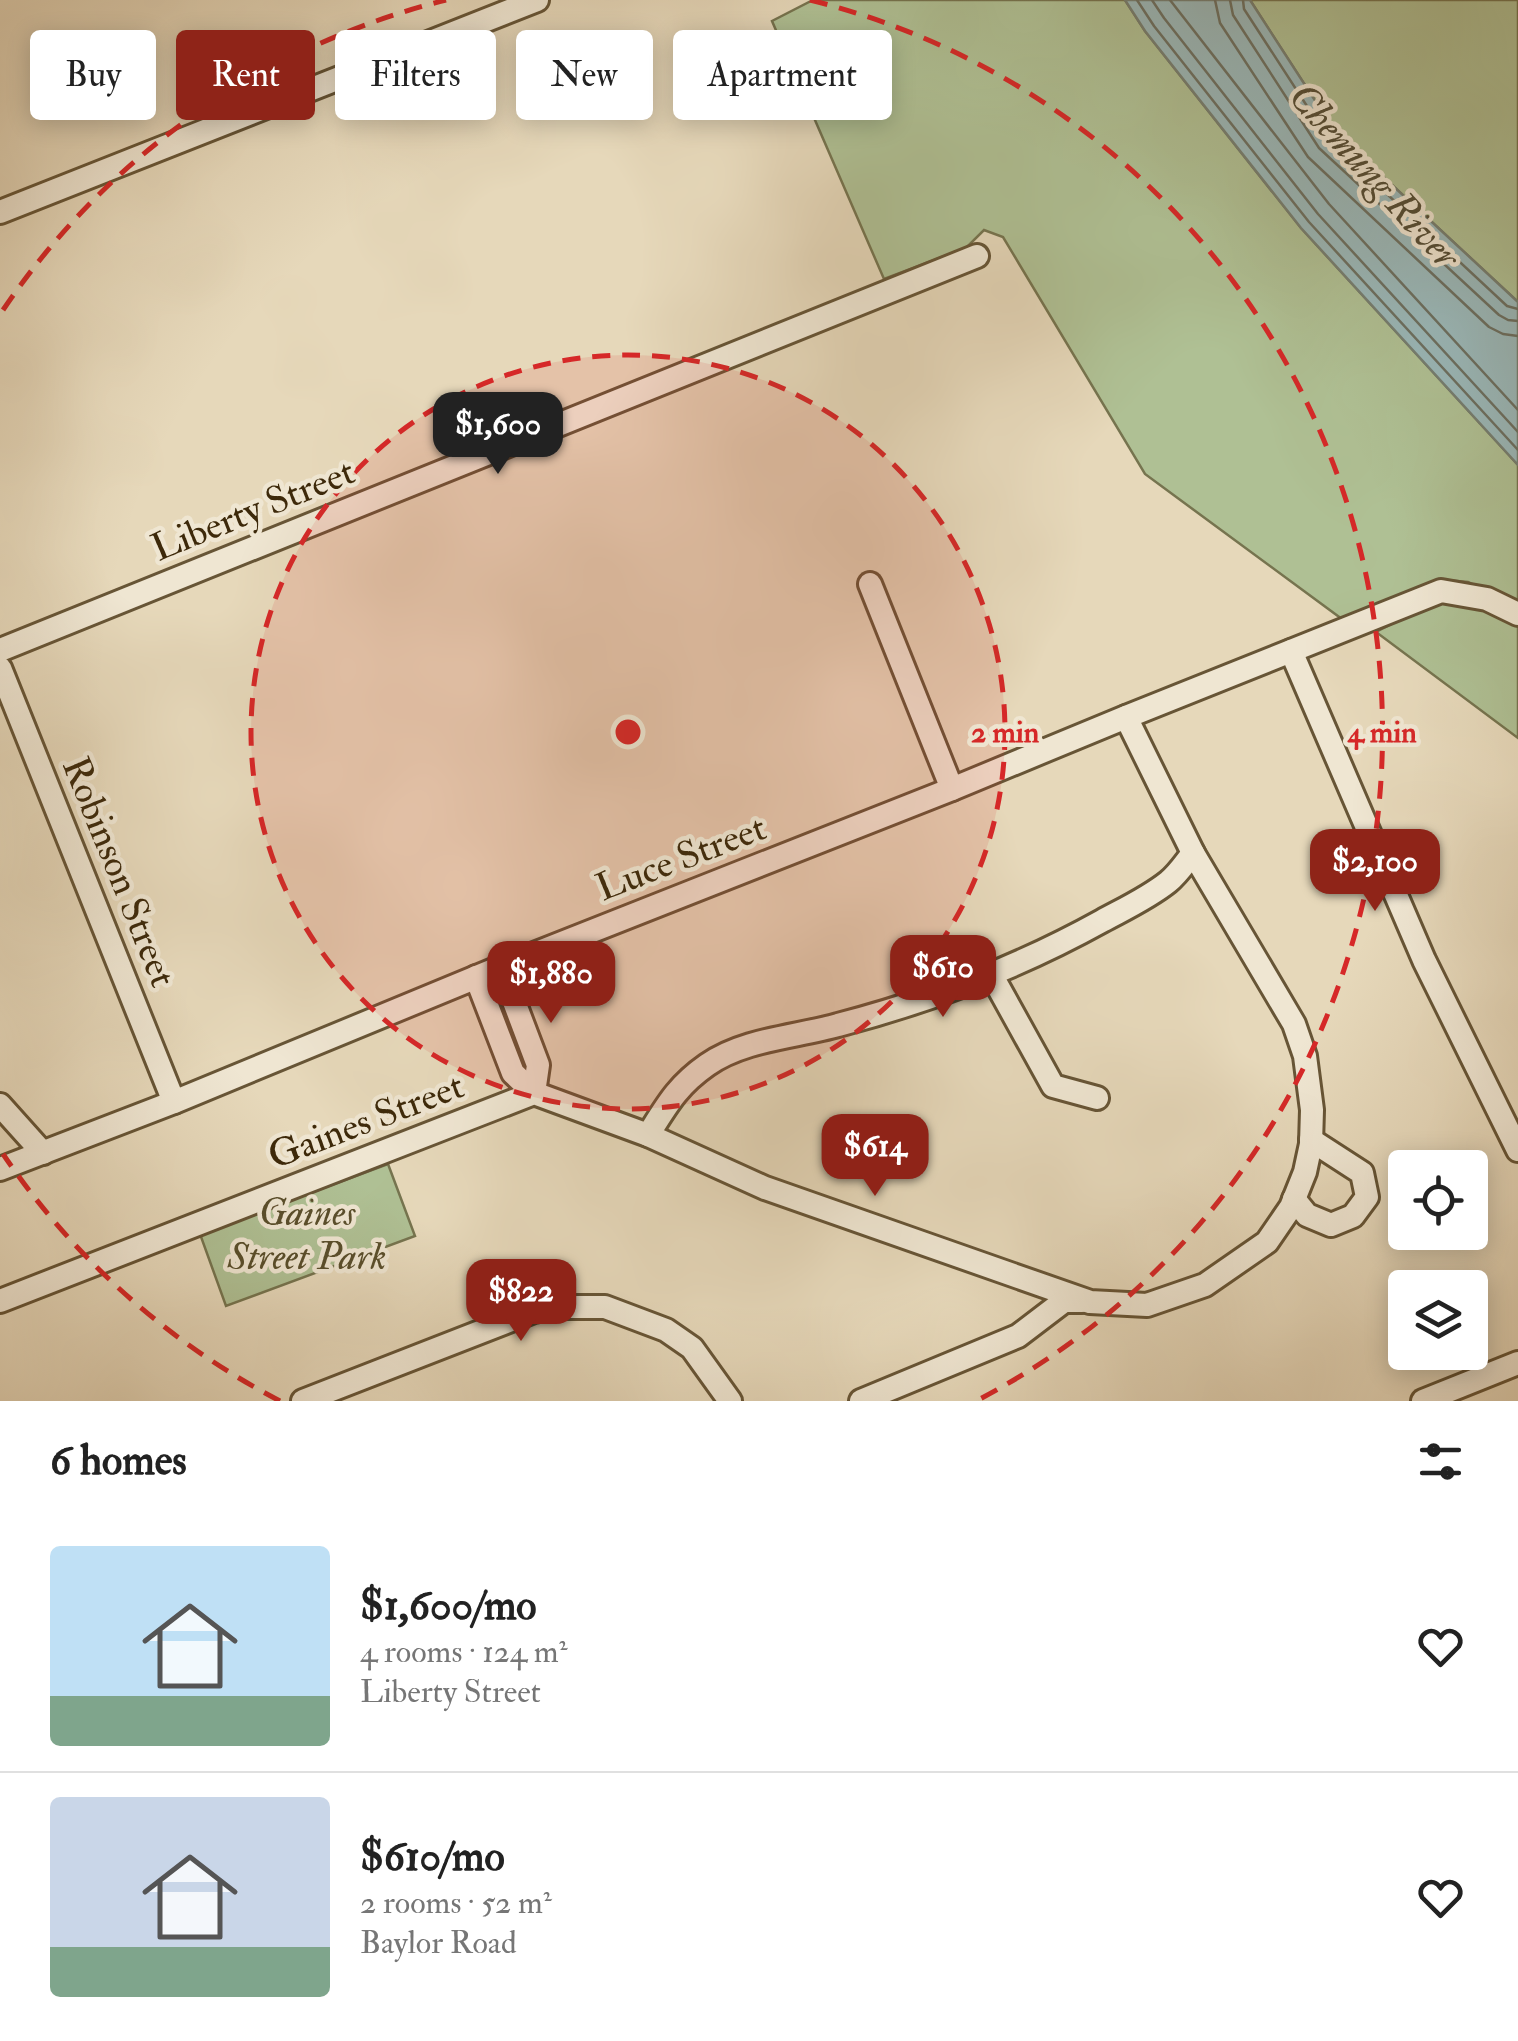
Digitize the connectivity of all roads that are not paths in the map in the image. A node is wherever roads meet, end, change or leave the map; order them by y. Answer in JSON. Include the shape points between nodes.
{"nodes":[{"id":1,"x":537,"y":0,"type":"edge"},
{"id":2,"x":0,"y":212,"type":"edge"},
{"id":3,"x":977,"y":256,"type":"dead end"},
{"id":4,"x":870,"y":584,"type":"dead end"},
{"id":5,"x":1518,"y":614,"type":"edge"},
{"id":6,"x":0,"y":650,"type":"edge"},
{"id":7,"x":1291,"y":651,"type":"junction"},
{"id":8,"x":0,"y":668,"type":"edge"},
{"id":9,"x":1126,"y":716,"type":"junction"},
{"id":10,"x":952,"y":789,"type":"junction"},
{"id":11,"x":1193,"y":853,"type":"junction"},
{"id":12,"x":500,"y":967,"type":"junction"},
{"id":13,"x":991,"y":974,"type":"junction"},
{"id":14,"x":476,"y":977,"type":"junction"},
{"id":15,"x":534,"y":1093,"type":"junction"},
{"id":16,"x":1098,"y":1098,"type":"dead end"},
{"id":17,"x":174,"y":1102,"type":"junction"},
{"id":18,"x":0,"y":1105,"type":"edge"},
{"id":19,"x":648,"y":1135,"type":"junction"},
{"id":20,"x":1310,"y":1140,"type":"junction"},
{"id":21,"x":1518,"y":1150,"type":"edge"},
{"id":22,"x":43,"y":1153,"type":"junction"},
{"id":23,"x":0,"y":1170,"type":"edge"},
{"id":24,"x":1294,"y":1199,"type":"junction"},
{"id":25,"x":0,"y":1302,"type":"edge"},
{"id":26,"x":1090,"y":1302,"type":"junction"},
{"id":27,"x":1518,"y":1363,"type":"edge"},
{"id":28,"x":302,"y":1401,"type":"edge"},
{"id":29,"x":730,"y":1401,"type":"edge"},
{"id":30,"x":860,"y":1401,"type":"edge"},
{"id":31,"x":1423,"y":1401,"type":"edge"}],
"edges":[{"from":1,"to":2,"type":"street"},
{"from":3,"to":6,"type":"street","name":"Liberty Street"},
{"from":4,"to":10,"type":"street"},
{"from":5,"to":7,"type":"street","name":"Luce Street","via":[[1487,599],[1441,591]]},
{"from":7,"to":9,"type":"street","name":"Luce Street"},
{"from":7,"to":21,"type":"street","via":[[1424,960]]},
{"from":8,"to":17,"type":"street","name":"Robinson Street"},
{"from":9,"to":10,"type":"street","name":"Luce Street"},
{"from":9,"to":11,"type":"street"},
{"from":10,"to":12,"type":"street","name":"Luce Street"},
{"from":11,"to":13,"type":"street","via":[[1170,880],[1136,902]]},
{"from":11,"to":20,"type":"street","via":[[1294,1024],[1312,1110]]},
{"from":12,"to":14,"type":"street","name":"Luce Street"},
{"from":12,"to":15,"type":"street","via":[[538,1065]]},
{"from":13,"to":16,"type":"street","via":[[1053,1086]]},
{"from":13,"to":19,"type":"street","via":[[710,1063],[677,1090]]},
{"from":14,"to":15,"type":"street","via":[[513,1073]]},
{"from":14,"to":17,"type":"street","name":"Luce Street"},
{"from":15,"to":19,"type":"street"},
{"from":15,"to":25,"type":"street","name":"Gaines Street"},
{"from":17,"to":22,"type":"street","name":"Luce Street"},
{"from":18,"to":22,"type":"street"},
{"from":19,"to":26,"type":"street","via":[[765,1188]]},
{"from":20,"to":24,"type":"street"},
{"from":20,"to":24,"type":"street","via":[[1362,1172],[1367,1197],[1353,1216],[1331,1225],[1306,1215]]},
{"from":22,"to":23,"type":"street","name":"Luce Street"},
{"from":24,"to":26,"type":"street","via":[[1267,1242],[1205,1284],[1147,1305]]},
{"from":26,"to":30,"type":"street","via":[[1064,1300],[1018,1336]]},
{"from":27,"to":31,"type":"street"},
{"from":28,"to":29,"type":"street","via":[[553,1306],[605,1306],[666,1330],[692,1348]]}]}
